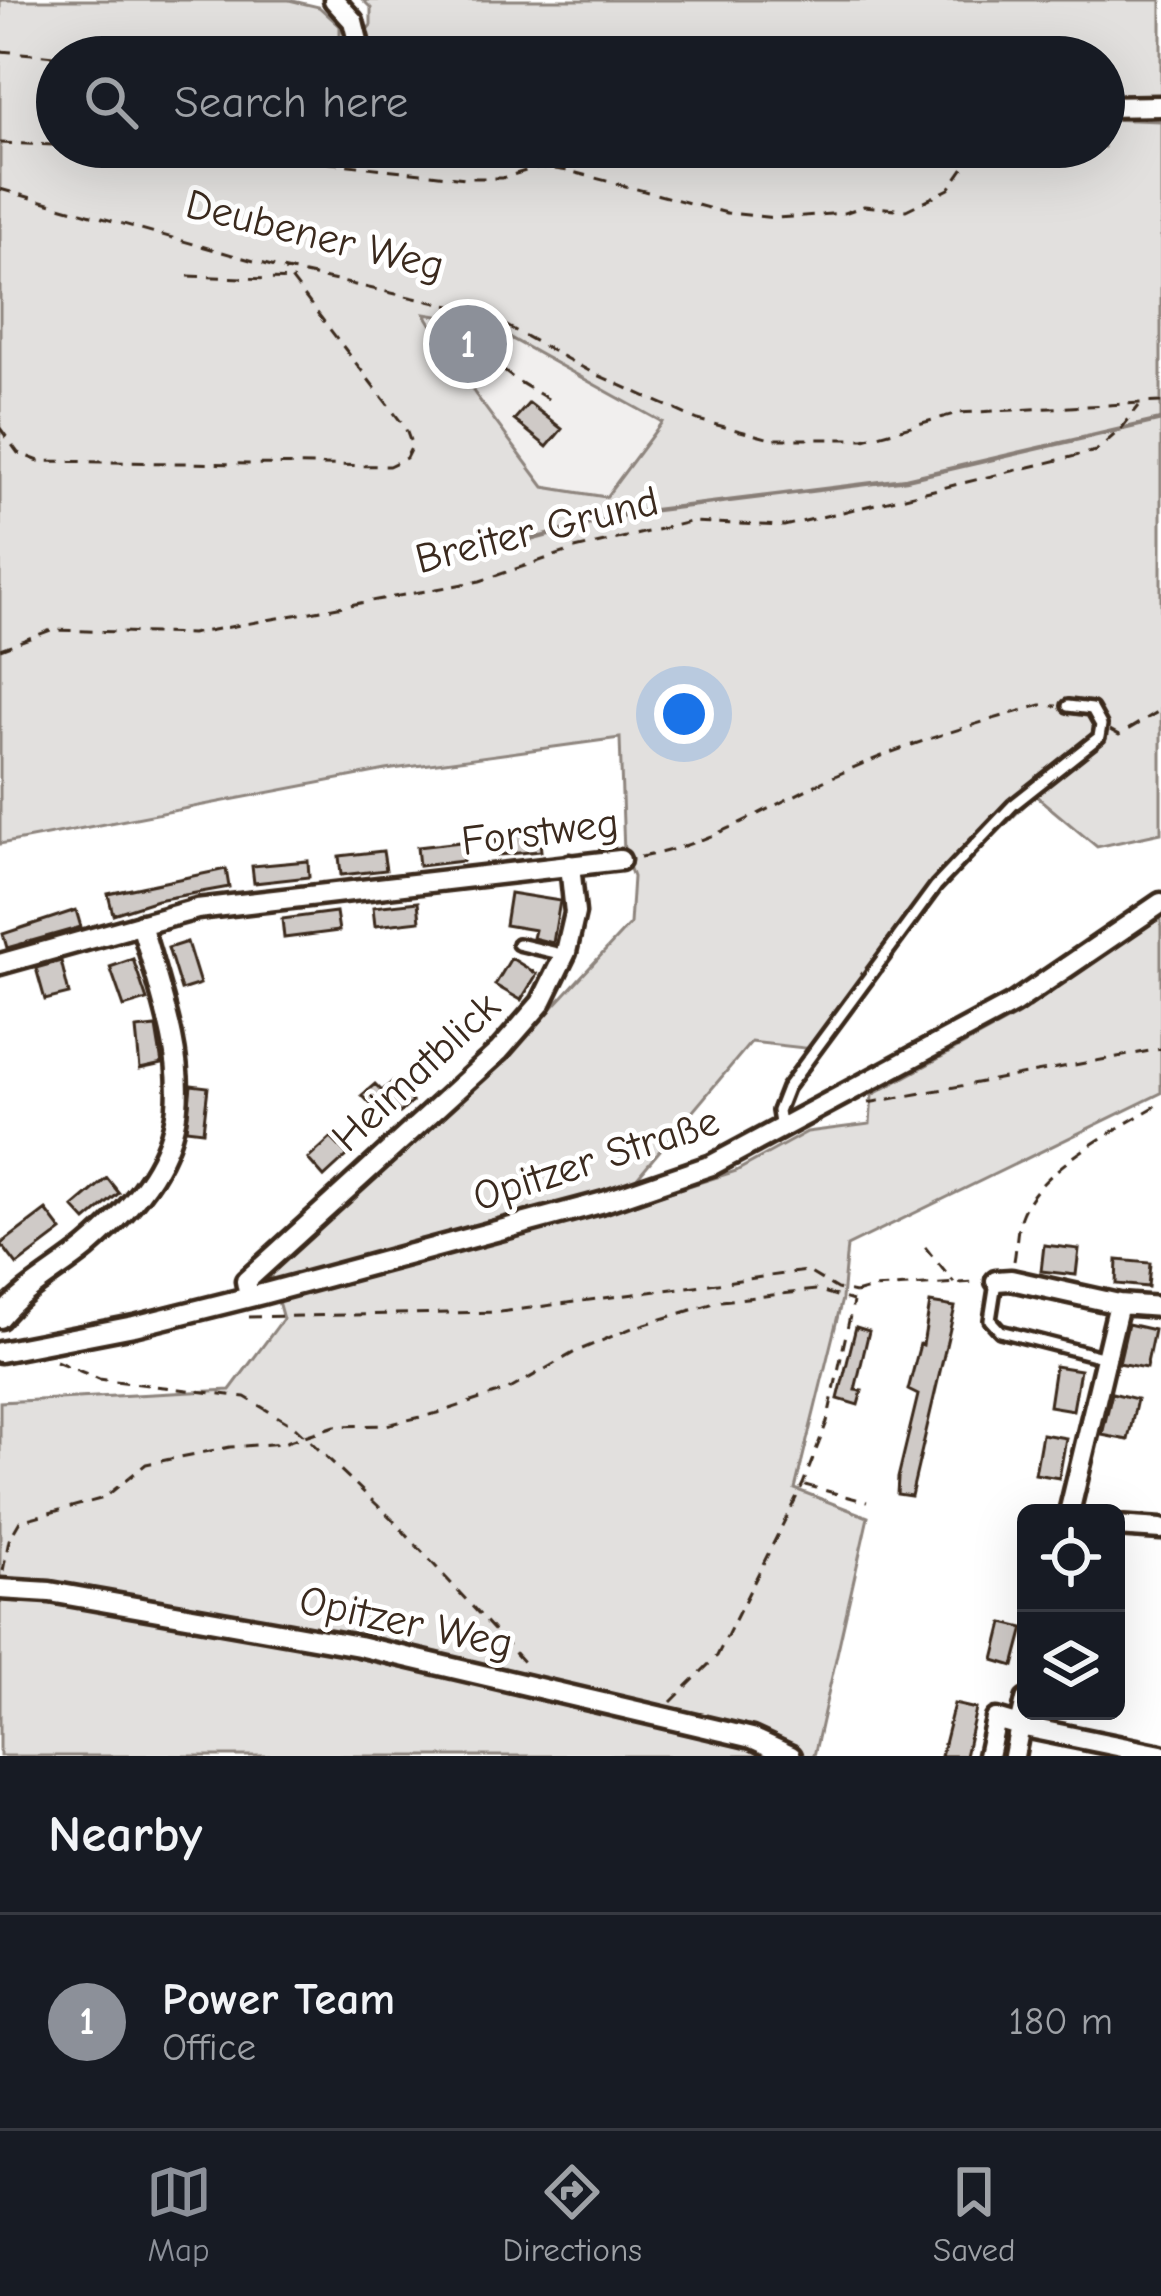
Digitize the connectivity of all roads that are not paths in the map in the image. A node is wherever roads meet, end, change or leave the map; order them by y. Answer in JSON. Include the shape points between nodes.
{"nodes":[{"id":1,"x":334,"y":0,"type":"edge"},
{"id":2,"x":356,"y":36,"type":"edge"},
{"id":3,"x":1161,"y":106,"type":"edge"},
{"id":4,"x":1125,"y":107,"type":"edge"},
{"id":5,"x":1068,"y":706,"type":"road end"},
{"id":6,"x":620,"y":860,"type":"road end"},
{"id":7,"x":570,"y":865,"type":"junction"},
{"id":8,"x":1161,"y":903,"type":"edge"},
{"id":9,"x":141,"y":924,"type":"junction"},
{"id":10,"x":518,"y":944,"type":"dead end"},
{"id":11,"x":565,"y":955,"type":"junction"},
{"id":12,"x":0,"y":964,"type":"edge"},
{"id":13,"x":781,"y":1131,"type":"junction"},
{"id":14,"x":1004,"y":1281,"type":"joint"},
{"id":15,"x":249,"y":1297,"type":"junction"},
{"id":16,"x":1119,"y":1304,"type":"junction"},
{"id":17,"x":1161,"y":1307,"type":"edge"},
{"id":18,"x":0,"y":1318,"type":"edge"},
{"id":19,"x":0,"y":1352,"type":"edge"},
{"id":20,"x":1106,"y":1358,"type":"junction"},
{"id":21,"x":1072,"y":1504,"type":"edge"},
{"id":22,"x":1125,"y":1526,"type":"edge"},
{"id":23,"x":1161,"y":1528,"type":"edge"},
{"id":24,"x":0,"y":1589,"type":"edge"},
{"id":25,"x":1021,"y":1720,"type":"edge"},
{"id":26,"x":1020,"y":1726,"type":"junction"},
{"id":27,"x":1161,"y":1755,"type":"edge"},
{"id":28,"x":790,"y":1756,"type":"edge"},
{"id":29,"x":988,"y":1756,"type":"edge"},
{"id":30,"x":1014,"y":1756,"type":"edge"}],
"edges":[{"from":1,"to":2,"type":"street"},
{"from":3,"to":4,"type":"street"},
{"from":5,"to":13,"type":"lane","via":[[1092,710],[1101,725],[1094,744],[1013,805],[935,886],[787,1088]]},
{"from":6,"to":7,"type":"street","name":"Forstweg"},
{"from":7,"to":9,"type":"street","name":"Forstweg","via":[[253,900]]},
{"from":7,"to":11,"type":"street","name":"Heimatblick","via":[[575,914]]},
{"from":8,"to":13,"type":"street","name":"Opitzer Straße","via":[[1013,1003]]},
{"from":9,"to":12,"type":"street","name":"Forstweg"},
{"from":9,"to":18,"type":"street","via":[[176,1047],[176,1120],[164,1162],[138,1199]]},
{"from":10,"to":11,"type":"lane"},
{"from":11,"to":15,"type":"street","name":"Heimatblick","via":[[541,1003],[499,1051],[245,1282]]},
{"from":13,"to":15,"type":"street","name":"Opitzer Straße","via":[[604,1202]]},
{"from":14,"to":16,"type":"street"},
{"from":14,"to":20,"type":"lane","via":[[990,1320],[1000,1330]]},
{"from":15,"to":19,"type":"street","name":"Opitzer Straße"},
{"from":16,"to":17,"type":"street"},
{"from":16,"to":20,"type":"street"},
{"from":20,"to":21,"type":"street"},
{"from":22,"to":23,"type":"street"},
{"from":24,"to":28,"type":"street","name":"Opitzer Weg","via":[[359,1646],[752,1738]]},
{"from":25,"to":26,"type":"street"},
{"from":26,"to":27,"type":"street"},
{"from":26,"to":29,"type":"street","via":[[996,1720]]},
{"from":26,"to":30,"type":"street"}]}
